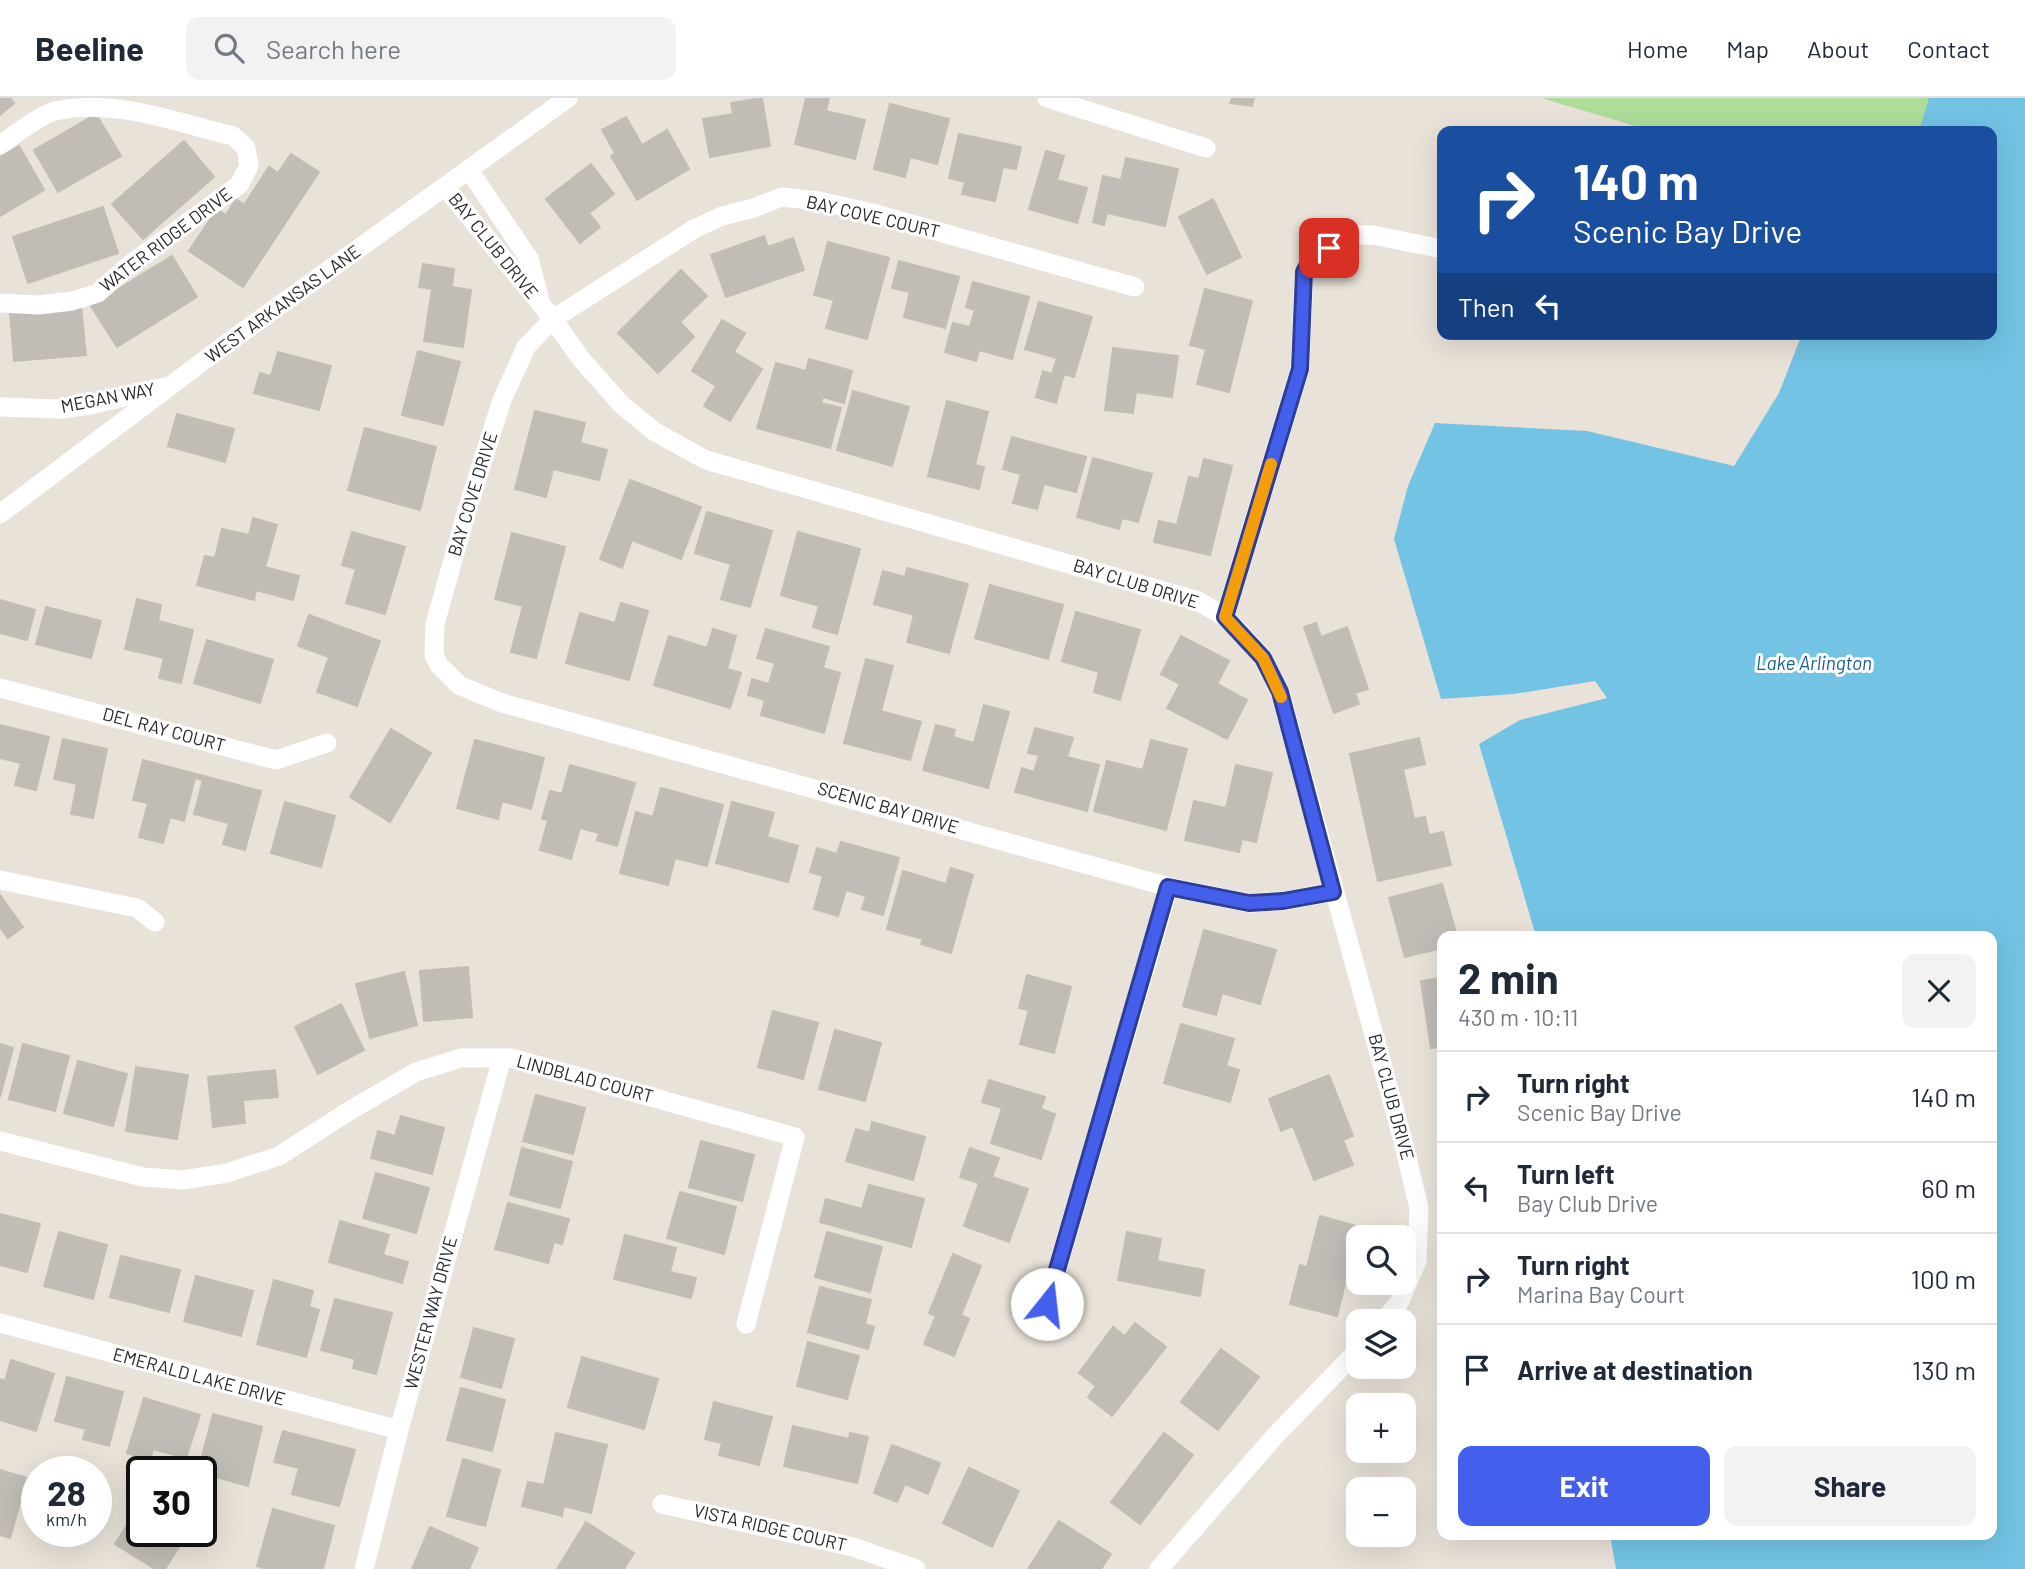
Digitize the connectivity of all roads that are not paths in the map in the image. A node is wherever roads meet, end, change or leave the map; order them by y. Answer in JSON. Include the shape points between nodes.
{"nodes":[{"id":1,"x":568,"y":98,"type":"edge"},
{"id":2,"x":1047,"y":98,"type":"edge"},
{"id":3,"x":0,"y":145,"type":"edge"},
{"id":4,"x":1206,"y":148,"type":"dead end"},
{"id":5,"x":469,"y":170,"type":"junction"},
{"id":6,"x":445,"y":187,"type":"junction"},
{"id":7,"x":1437,"y":248,"type":"edge"},
{"id":8,"x":1135,"y":287,"type":"dead end"},
{"id":9,"x":0,"y":303,"type":"edge"},
{"id":10,"x":547,"y":312,"type":"junction"},
{"id":11,"x":173,"y":385,"type":"junction"},
{"id":12,"x":0,"y":407,"type":"edge"},
{"id":13,"x":0,"y":514,"type":"edge"},
{"id":14,"x":1225,"y":617,"type":"junction"},
{"id":15,"x":451,"y":677,"type":"joint"},
{"id":16,"x":0,"y":688,"type":"edge"},
{"id":17,"x":327,"y":743,"type":"dead end"},
{"id":18,"x":0,"y":880,"type":"edge"},
{"id":19,"x":1168,"y":887,"type":"junction"},
{"id":20,"x":1333,"y":892,"type":"junction"},
{"id":21,"x":155,"y":922,"type":"dead end"},
{"id":22,"x":502,"y":1058,"type":"junction"},
{"id":23,"x":0,"y":1141,"type":"edge"},
{"id":24,"x":1047,"y":1304,"type":"dead end"},
{"id":25,"x":1394,"y":1309,"type":"edge"},
{"id":26,"x":0,"y":1323,"type":"edge"},
{"id":27,"x":747,"y":1324,"type":"dead end"},
{"id":28,"x":1346,"y":1362,"type":"edge"},
{"id":29,"x":399,"y":1430,"type":"junction"},
{"id":30,"x":662,"y":1504,"type":"dead end"},
{"id":31,"x":364,"y":1569,"type":"edge"},
{"id":32,"x":916,"y":1569,"type":"edge"},
{"id":33,"x":1159,"y":1569,"type":"edge"}],
"edges":[{"from":1,"to":5,"type":"street","name":"WEST ARKANSAS LANE"},
{"from":2,"to":4,"type":"street"},
{"from":3,"to":9,"type":"street","name":"WATER RIDGE DRIVE","via":[[52,112],[91,104],[131,108],[233,136],[246,148],[249,166],[239,186],[98,293],[39,305]]},
{"from":5,"to":6,"type":"street","name":"WEST ARKANSAS LANE"},
{"from":5,"to":10,"type":"street","name":"BAY CLUB DRIVE","via":[[529,258]]},
{"from":6,"to":10,"type":"street","name":"BAY CLUB DRIVE"},
{"from":6,"to":11,"type":"street","name":"WEST ARKANSAS LANE"},
{"from":7,"to":14,"type":"street","via":[[1357,235],[1313,255],[1304,272],[1300,369]]},
{"from":8,"to":10,"type":"street","name":"BAY COVE COURT","via":[[872,212],[781,197],[694,229]]},
{"from":10,"to":14,"type":"street","name":"BAY CLUB DRIVE","via":[[622,405],[655,432],[706,460],[1198,601]]},
{"from":10,"to":15,"type":"street","name":"BAY COVE DRIVE","via":[[502,400],[435,624],[434,655]]},
{"from":11,"to":12,"type":"street","name":"MEGAN WAY","via":[[61,409]]},
{"from":11,"to":13,"type":"street","name":"WEST ARKANSAS LANE"},
{"from":14,"to":20,"type":"street","name":"BAY CLUB DRIVE","via":[[1263,658],[1280,692]]},
{"from":15,"to":19,"type":"street","name":"SCENIC BAY DRIVE","via":[[459,685],[502,702]]},
{"from":16,"to":17,"type":"street","name":"DEL RAY COURT","via":[[276,760]]},
{"from":18,"to":21,"type":"street","via":[[137,908]]},
{"from":19,"to":20,"type":"street","name":"SCENIC BAY DRIVE","via":[[1249,903]]},
{"from":19,"to":24,"type":"street"},
{"from":20,"to":25,"type":"street","name":"BAY CLUB DRIVE","via":[[1419,1208],[1417,1261]]},
{"from":22,"to":23,"type":"street","name":"LINDBLAD COURT","via":[[461,1058],[416,1072],[279,1156],[227,1173],[183,1180],[143,1177]]},
{"from":22,"to":27,"type":"street","name":"LINDBLAD COURT","via":[[795,1138]]},
{"from":22,"to":29,"type":"street","name":"WESTER WAY DRIVE"},
{"from":26,"to":29,"type":"street","name":"EMERALD LAKE DRIVE"},
{"from":28,"to":33,"type":"street"},
{"from":29,"to":31,"type":"street","name":"WESTER WAY DRIVE"},
{"from":30,"to":32,"type":"street","name":"VISTA RIDGE COURT","via":[[853,1547]]}]}
